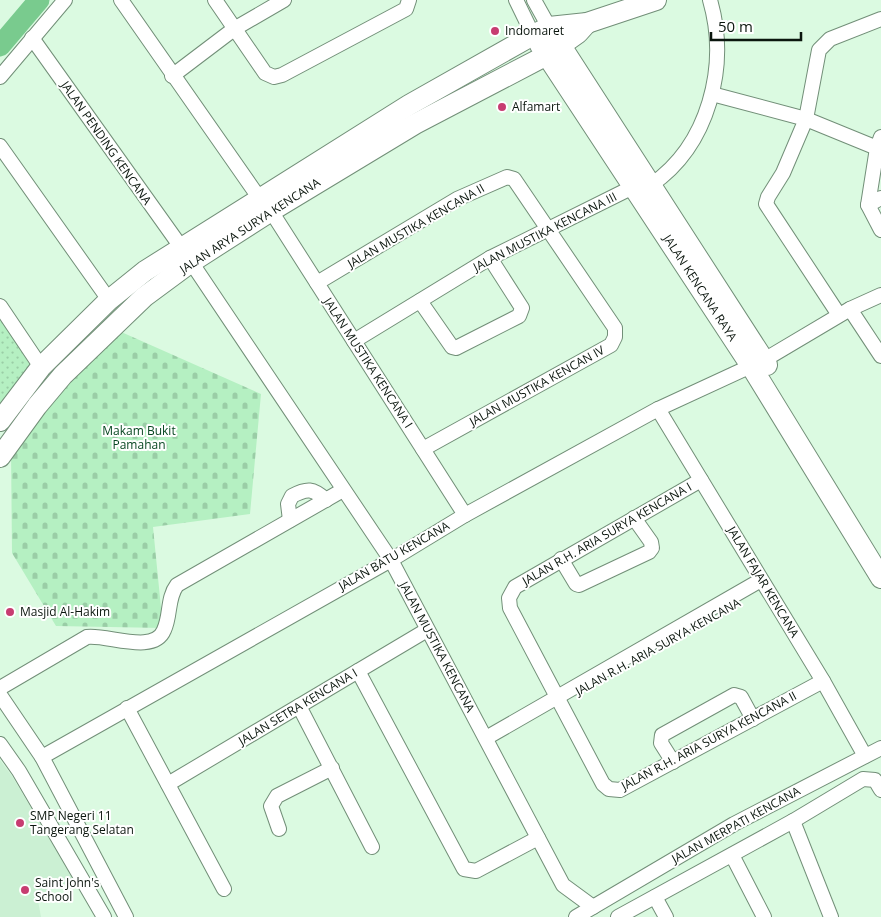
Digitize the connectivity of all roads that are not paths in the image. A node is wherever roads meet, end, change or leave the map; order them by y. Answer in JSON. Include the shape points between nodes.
{"nodes":[{"id":1,"x":65,"y":0,"type":"edge"},
{"id":2,"x":121,"y":0,"type":"edge"},
{"id":3,"x":215,"y":0,"type":"edge"},
{"id":4,"x":284,"y":0,"type":"edge"},
{"id":5,"x":409,"y":0,"type":"edge"},
{"id":6,"x":516,"y":0,"type":"edge"},
{"id":7,"x":534,"y":0,"type":"edge"},
{"id":8,"x":656,"y":0,"type":"edge"},
{"id":9,"x":710,"y":0,"type":"edge"},
{"id":10,"x":266,"y":6,"type":"edge"},
{"id":11,"x":881,"y":19,"type":"edge"},
{"id":12,"x":587,"y":23,"type":"junction"},
{"id":13,"x":234,"y":29,"type":"junction"},
{"id":14,"x":541,"y":31,"type":"junction"},
{"id":15,"x":32,"y":38,"type":"junction"},
{"id":16,"x":554,"y":51,"type":"junction"},
{"id":17,"x":172,"y":76,"type":"junction"},
{"id":18,"x":0,"y":77,"type":"edge"},
{"id":19,"x":712,"y":94,"type":"junction"},
{"id":20,"x":806,"y":119,"type":"junction"},
{"id":21,"x":879,"y":143,"type":"edge"},
{"id":22,"x":0,"y":146,"type":"edge"},
{"id":23,"x":642,"y":186,"type":"junction"},
{"id":24,"x":881,"y":198,"type":"edge"},
{"id":25,"x":265,"y":205,"type":"junction"},
{"id":26,"x":868,"y":205,"type":"junction"},
{"id":27,"x":881,"y":230,"type":"edge"},
{"id":28,"x":549,"y":231,"type":"junction"},
{"id":29,"x":185,"y":255,"type":"junction"},
{"id":30,"x":490,"y":258,"type":"junction"},
{"id":31,"x":317,"y":283,"type":"junction"},
{"id":32,"x":881,"y":295,"type":"edge"},
{"id":33,"x":109,"y":300,"type":"junction"},
{"id":34,"x":420,"y":300,"type":"junction"},
{"id":35,"x":0,"y":306,"type":"edge"},
{"id":36,"x":845,"y":312,"type":"junction"},
{"id":37,"x":354,"y":341,"type":"junction"},
{"id":38,"x":881,"y":356,"type":"edge"},
{"id":39,"x":757,"y":363,"type":"junction"},
{"id":40,"x":41,"y":367,"type":"junction"},
{"id":41,"x":658,"y":409,"type":"junction"},
{"id":42,"x":0,"y":421,"type":"edge"},
{"id":43,"x":423,"y":449,"type":"junction"},
{"id":44,"x":0,"y":457,"type":"edge"},
{"id":45,"x":701,"y":480,"type":"junction"},
{"id":46,"x":343,"y":490,"type":"junction"},
{"id":47,"x":326,"y":500,"type":"junction"},
{"id":48,"x":465,"y":515,"type":"junction"},
{"id":49,"x":634,"y":518,"type":"junction"},
{"id":50,"x":290,"y":520,"type":"junction"},
{"id":51,"x":881,"y":551,"type":"edge"},
{"id":52,"x":562,"y":559,"type":"junction"},
{"id":53,"x":391,"y":560,"type":"junction"},
{"id":54,"x":881,"y":578,"type":"edge"},
{"id":55,"x":764,"y":583,"type":"junction"},
{"id":56,"x":427,"y":630,"type":"junction"},
{"id":57,"x":358,"y":671,"type":"junction"},
{"id":58,"x":823,"y":681,"type":"junction"},
{"id":59,"x":0,"y":688,"type":"edge"},
{"id":60,"x":0,"y":695,"type":"edge"},
{"id":61,"x":554,"y":701,"type":"junction"},
{"id":62,"x":299,"y":706,"type":"junction"},
{"id":63,"x":127,"y":708,"type":"junction"},
{"id":64,"x":753,"y":719,"type":"junction"},
{"id":65,"x":486,"y":738,"type":"junction"},
{"id":66,"x":0,"y":744,"type":"edge"},
{"id":67,"x":881,"y":748,"type":"edge"},
{"id":68,"x":865,"y":756,"type":"junction"},
{"id":69,"x":42,"y":757,"type":"junction"},
{"id":70,"x":673,"y":762,"type":"junction"},
{"id":71,"x":332,"y":768,"type":"junction"},
{"id":72,"x":168,"y":784,"type":"junction"},
{"id":73,"x":881,"y":790,"type":"edge"},
{"id":74,"x":766,"y":807,"type":"junction"},
{"id":75,"x":793,"y":821,"type":"junction"},
{"id":76,"x":734,"y":824,"type":"junction"},
{"id":77,"x":753,"y":824,"type":"junction"},
{"id":78,"x":279,"y":829,"type":"dead end"},
{"id":79,"x":538,"y":838,"type":"junction"},
{"id":80,"x":761,"y":838,"type":"junction"},
{"id":81,"x":372,"y":847,"type":"dead end"},
{"id":82,"x":732,"y":855,"type":"junction"},
{"id":83,"x":224,"y":889,"type":"dead end"},
{"id":84,"x":654,"y":897,"type":"junction"},
{"id":85,"x":593,"y":907,"type":"junction"},
{"id":86,"x":104,"y":917,"type":"edge"},
{"id":87,"x":126,"y":917,"type":"edge"},
{"id":88,"x":576,"y":917,"type":"edge"},
{"id":89,"x":618,"y":917,"type":"edge"},
{"id":90,"x":666,"y":917,"type":"edge"},
{"id":91,"x":764,"y":917,"type":"edge"},
{"id":92,"x":832,"y":917,"type":"edge"}],
"edges":[{"from":1,"to":15,"type":"street"},
{"from":2,"to":17,"type":"street","name":"JALAN MUSTIKA KENCANA I"},
{"from":3,"to":13,"type":"street"},
{"from":4,"to":10,"type":"street"},
{"from":5,"to":13,"type":"street","via":[[406,9],[282,75],[265,73]]},
{"from":6,"to":14,"type":"street","name":"JALAN KENCANA RAYA"},
{"from":7,"to":14,"type":"street","name":"JALAN KENCANA RAYA"},
{"from":8,"to":12,"type":"street"},
{"from":9,"to":19,"type":"street","name":"JALAN MUSTIKA KENCANA III","via":[[718,34]]},
{"from":10,"to":13,"type":"street"},
{"from":11,"to":20,"type":"street","via":[[830,39],[819,50]]},
{"from":12,"to":14,"type":"street"},
{"from":12,"to":16,"type":"street","name":"JALAN ARYA SURYA KENCANA"},
{"from":13,"to":17,"type":"street"},
{"from":14,"to":16,"type":"street","name":"JALAN KENCANA RAYA"},
{"from":14,"to":25,"type":"street","name":"JALAN ARYA SURYA KENCANA","via":[[409,105]]},
{"from":15,"to":18,"type":"street"},
{"from":15,"to":29,"type":"street","name":"JALAN PENDING KENCANA"},
{"from":16,"to":23,"type":"street","name":"JALAN KENCANA RAYA"},
{"from":16,"to":25,"type":"street","name":"JALAN ARYA SURYA KENCANA"},
{"from":17,"to":25,"type":"street","name":"JALAN MUSTIKA KENCANA I"},
{"from":19,"to":20,"type":"street"},
{"from":19,"to":23,"type":"street","name":"JALAN MUSTIKA KENCANA III","via":[[702,122],[686,151],[674,166]]},
{"from":20,"to":21,"type":"street"},
{"from":20,"to":36,"type":"street","via":[[766,204]]},
{"from":21,"to":26,"type":"street"},
{"from":22,"to":33,"type":"street"},
{"from":23,"to":28,"type":"street","name":"JALAN MUSTIKA KENCANA III"},
{"from":23,"to":39,"type":"street","name":"JALAN KENCANA RAYA"},
{"from":24,"to":26,"type":"street"},
{"from":25,"to":29,"type":"street","name":"JALAN ARYA SURYA KENCANA"},
{"from":25,"to":31,"type":"street","name":"JALAN MUSTIKA KENCANA I"},
{"from":26,"to":27,"type":"street"},
{"from":28,"to":30,"type":"street","name":"JALAN MUSTIKA KENCANA III"},
{"from":28,"to":31,"type":"street","name":"JALAN MUSTIKA KENCANA II","via":[[514,179],[507,177],[458,199]]},
{"from":28,"to":43,"type":"street","name":"JALAN MUSTIKA KENCAN IV","via":[[615,328],[611,345]]},
{"from":29,"to":33,"type":"street","name":"JALAN ARYA SURYA KENCANA","via":[[145,271]]},
{"from":29,"to":44,"type":"street","name":"JALAN ARYA SURYA KENCANA","via":[[63,375]]},
{"from":29,"to":46,"type":"street","name":"JALAN MUSTIKA KENCANA"},
{"from":30,"to":34,"type":"street","name":"JALAN MUSTIKA KENCANA III"},
{"from":30,"to":34,"type":"street","via":[[522,308],[519,316],[456,348],[452,347]]},
{"from":31,"to":37,"type":"street","name":"JALAN MUSTIKA KENCANA I"},
{"from":32,"to":36,"type":"street","name":"JALAN BATU KENCANA"},
{"from":33,"to":40,"type":"street","name":"JALAN ARYA SURYA KENCANA"},
{"from":34,"to":37,"type":"street","name":"JALAN MUSTIKA KENCANA III"},
{"from":35,"to":40,"type":"street"},
{"from":36,"to":38,"type":"street"},
{"from":36,"to":39,"type":"street","name":"JALAN BATU KENCANA"},
{"from":37,"to":43,"type":"street","name":"JALAN MUSTIKA KENCANA I"},
{"from":39,"to":41,"type":"street","name":"JALAN BATU KENCANA"},
{"from":39,"to":51,"type":"street","name":"JALAN KENCANA RAYA"},
{"from":39,"to":54,"type":"street","name":"JALAN KENCANA RAYA"},
{"from":40,"to":42,"type":"street","name":"JALAN ARYA SURYA KENCANA"},
{"from":41,"to":45,"type":"street","name":"JALAN FAJAR KENCANA"},
{"from":41,"to":48,"type":"street","name":"JALAN BATU KENCANA"},
{"from":43,"to":48,"type":"street","name":"JALAN MUSTIKA KENCANA I"},
{"from":45,"to":49,"type":"street","name":"JALAN R.H. ARIA SURYA KENCANA I"},
{"from":45,"to":55,"type":"street","name":"JALAN FAJAR KENCANA"},
{"from":46,"to":47,"type":"street"},
{"from":46,"to":53,"type":"street","name":"JALAN MUSTIKA KENCANA"},
{"from":47,"to":50,"type":"street"},
{"from":47,"to":50,"type":"street","via":[[315,490],[304,490],[292,496],[288,504]]},
{"from":48,"to":53,"type":"street","name":"JALAN BATU KENCANA"},
{"from":49,"to":52,"type":"street","name":"JALAN R.H. ARIA SURYA KENCANA I"},
{"from":49,"to":52,"type":"street","via":[[651,542],[649,552],[579,585]]},
{"from":50,"to":59,"type":"street","via":[[177,584],[172,592],[164,630],[155,640],[140,643],[87,637]]},
{"from":52,"to":61,"type":"street","name":"JALAN R.H. ARIA SURYA KENCANA I","via":[[515,587],[509,598],[510,608]]},
{"from":53,"to":56,"type":"street","name":"JALAN MUSTIKA KENCANA"},
{"from":53,"to":63,"type":"street","name":"JALAN BATU KENCANA"},
{"from":55,"to":58,"type":"street","name":"JALAN FAJAR KENCANA"},
{"from":55,"to":61,"type":"street","name":"JALAN R.H. ARIA SURYA KENCANA"},
{"from":56,"to":57,"type":"street","name":"JALAN SETRA KENCANA I"},
{"from":56,"to":65,"type":"street","name":"JALAN MUSTIKA KENCANA"},
{"from":57,"to":62,"type":"street","name":"JALAN SETRA KENCANA I"},
{"from":57,"to":79,"type":"street","via":[[464,869],[476,871]]},
{"from":58,"to":64,"type":"street","name":"JALAN R.H. ARIA SURYA KENCANA II"},
{"from":58,"to":68,"type":"street","name":"JALAN FAJAR KENCANA"},
{"from":60,"to":69,"type":"street"},
{"from":61,"to":65,"type":"street","name":"JALAN R.H. ARIA SURYA KENCANA"},
{"from":61,"to":70,"type":"street","name":"JALAN R.H. ARIA SURYA KENCANA II","via":[[603,784],[610,789],[620,790]]},
{"from":62,"to":71,"type":"street"},
{"from":62,"to":72,"type":"street","name":"JALAN SETRA KENCANA I"},
{"from":63,"to":69,"type":"street","name":"JALAN BATU KENCANA"},
{"from":63,"to":72,"type":"street"},
{"from":64,"to":70,"type":"street","name":"JALAN R.H. ARIA SURYA KENCANA II"},
{"from":64,"to":70,"type":"street","via":[[741,697],[734,695],[662,735],[660,741]]},
{"from":65,"to":79,"type":"street","name":"JALAN MUSTIKA KENCANA"},
{"from":66,"to":86,"type":"street"},
{"from":67,"to":68,"type":"street","name":"JALAN MERPATI KENCANA"},
{"from":68,"to":74,"type":"street","name":"JALAN MERPATI KENCANA"},
{"from":69,"to":87,"type":"street"},
{"from":71,"to":78,"type":"street","via":[[277,796],[271,806]]},
{"from":71,"to":81,"type":"street"},
{"from":72,"to":83,"type":"street"},
{"from":73,"to":75,"type":"street","via":[[874,780],[863,780]]},
{"from":74,"to":76,"type":"street","name":"JALAN MERPATI KENCANA"},
{"from":74,"to":77,"type":"street","via":[[762,819]]},
{"from":75,"to":80,"type":"street"},
{"from":75,"to":92,"type":"street"},
{"from":76,"to":77,"type":"street","via":[[742,829]]},
{"from":76,"to":85,"type":"street","name":"JALAN MERPATI KENCANA"},
{"from":77,"to":80,"type":"street"},
{"from":79,"to":85,"type":"street","name":"JALAN MUSTIKA KENCANA","via":[[563,885]]},
{"from":80,"to":82,"type":"street"},
{"from":82,"to":84,"type":"street"},
{"from":82,"to":91,"type":"street"},
{"from":84,"to":89,"type":"street"},
{"from":84,"to":90,"type":"street"},
{"from":85,"to":88,"type":"street","name":"JALAN MERPATI KENCANA"}]}
